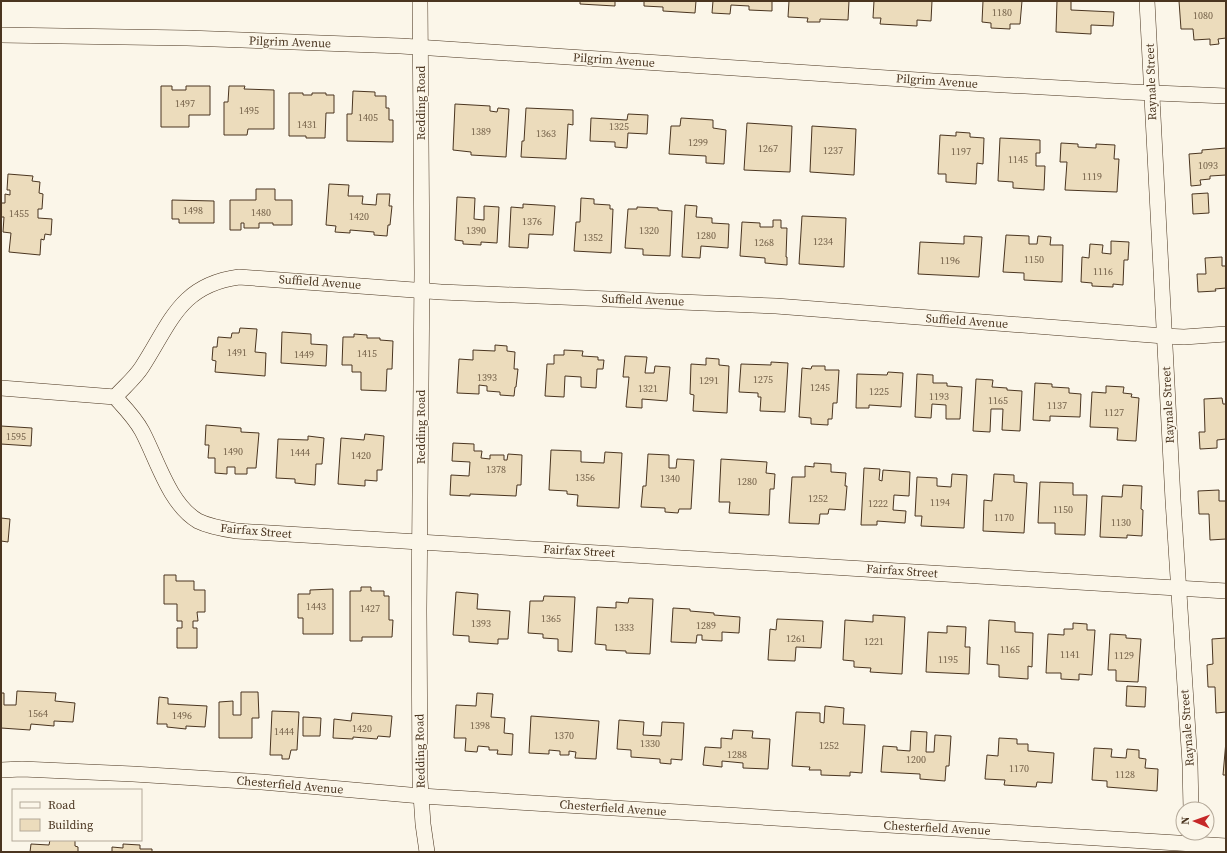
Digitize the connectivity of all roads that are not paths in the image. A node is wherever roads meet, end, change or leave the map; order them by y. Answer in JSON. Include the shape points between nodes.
{"nodes":[{"id":1,"x":420,"y":1,"type":"edge"},
{"id":2,"x":1147,"y":1,"type":"edge"},
{"id":3,"x":1,"y":35,"type":"edge"},
{"id":4,"x":421,"y":47,"type":"junction"},
{"id":5,"x":1152,"y":93,"type":"junction"},
{"id":6,"x":1226,"y":96,"type":"edge"},
{"id":7,"x":422,"y":290,"type":"junction"},
{"id":8,"x":1226,"y":334,"type":"edge"},
{"id":9,"x":1164,"y":336,"type":"junction"},
{"id":10,"x":1,"y":388,"type":"edge"},
{"id":11,"x":115,"y":397,"type":"junction"},
{"id":12,"x":421,"y":542,"type":"junction"},
{"id":13,"x":1179,"y":588,"type":"junction"},
{"id":14,"x":1226,"y":591,"type":"edge"},
{"id":15,"x":1,"y":770,"type":"edge"},
{"id":16,"x":421,"y":796,"type":"junction"},
{"id":17,"x":1191,"y":801,"type":"edge"},
{"id":18,"x":1191,"y":843,"type":"edge"},
{"id":19,"x":1226,"y":846,"type":"edge"},
{"id":20,"x":427,"y":852,"type":"edge"}],
"edges":[{"from":1,"to":4,"type":"street","name":"Redding Road"},
{"from":2,"to":5,"type":"street","name":"Raynale Street"},
{"from":3,"to":4,"type":"street","name":"Pilgrim Avenue","via":[[195,38]]},
{"from":4,"to":5,"type":"street","name":"Pilgrim Avenue"},
{"from":4,"to":7,"type":"street","name":"Redding Road"},
{"from":5,"to":6,"type":"street","name":"Pilgrim Avenue"},
{"from":5,"to":9,"type":"street","name":"Raynale Street"},
{"from":7,"to":9,"type":"street","name":"Suffield Avenue","via":[[776,306]]},
{"from":7,"to":11,"type":"street","name":"Suffield Avenue","via":[[253,277],[214,283],[189,297],[179,308],[141,368]]},
{"from":7,"to":12,"type":"street","name":"Redding Road"},
{"from":8,"to":9,"type":"street","name":"Suffield Avenue"},
{"from":9,"to":13,"type":"street","name":"Raynale Street"},
{"from":10,"to":11,"type":"street"},
{"from":11,"to":12,"type":"street","name":"Fairfax Street","via":[[136,420],[177,502],[199,521],[216,528],[237,531]]},
{"from":12,"to":13,"type":"street","name":"Fairfax Street"},
{"from":12,"to":16,"type":"street","name":"Redding Road"},
{"from":13,"to":14,"type":"street","name":"Fairfax Street"},
{"from":13,"to":17,"type":"street","name":"Raynale Street"},
{"from":15,"to":16,"type":"street","name":"Chesterfield Avenue","via":[[134,774]]},
{"from":16,"to":18,"type":"street","name":"Chesterfield Avenue"},
{"from":16,"to":20,"type":"street","name":"Redding Road"},
{"from":18,"to":19,"type":"street","name":"Chesterfield Avenue"}]}
